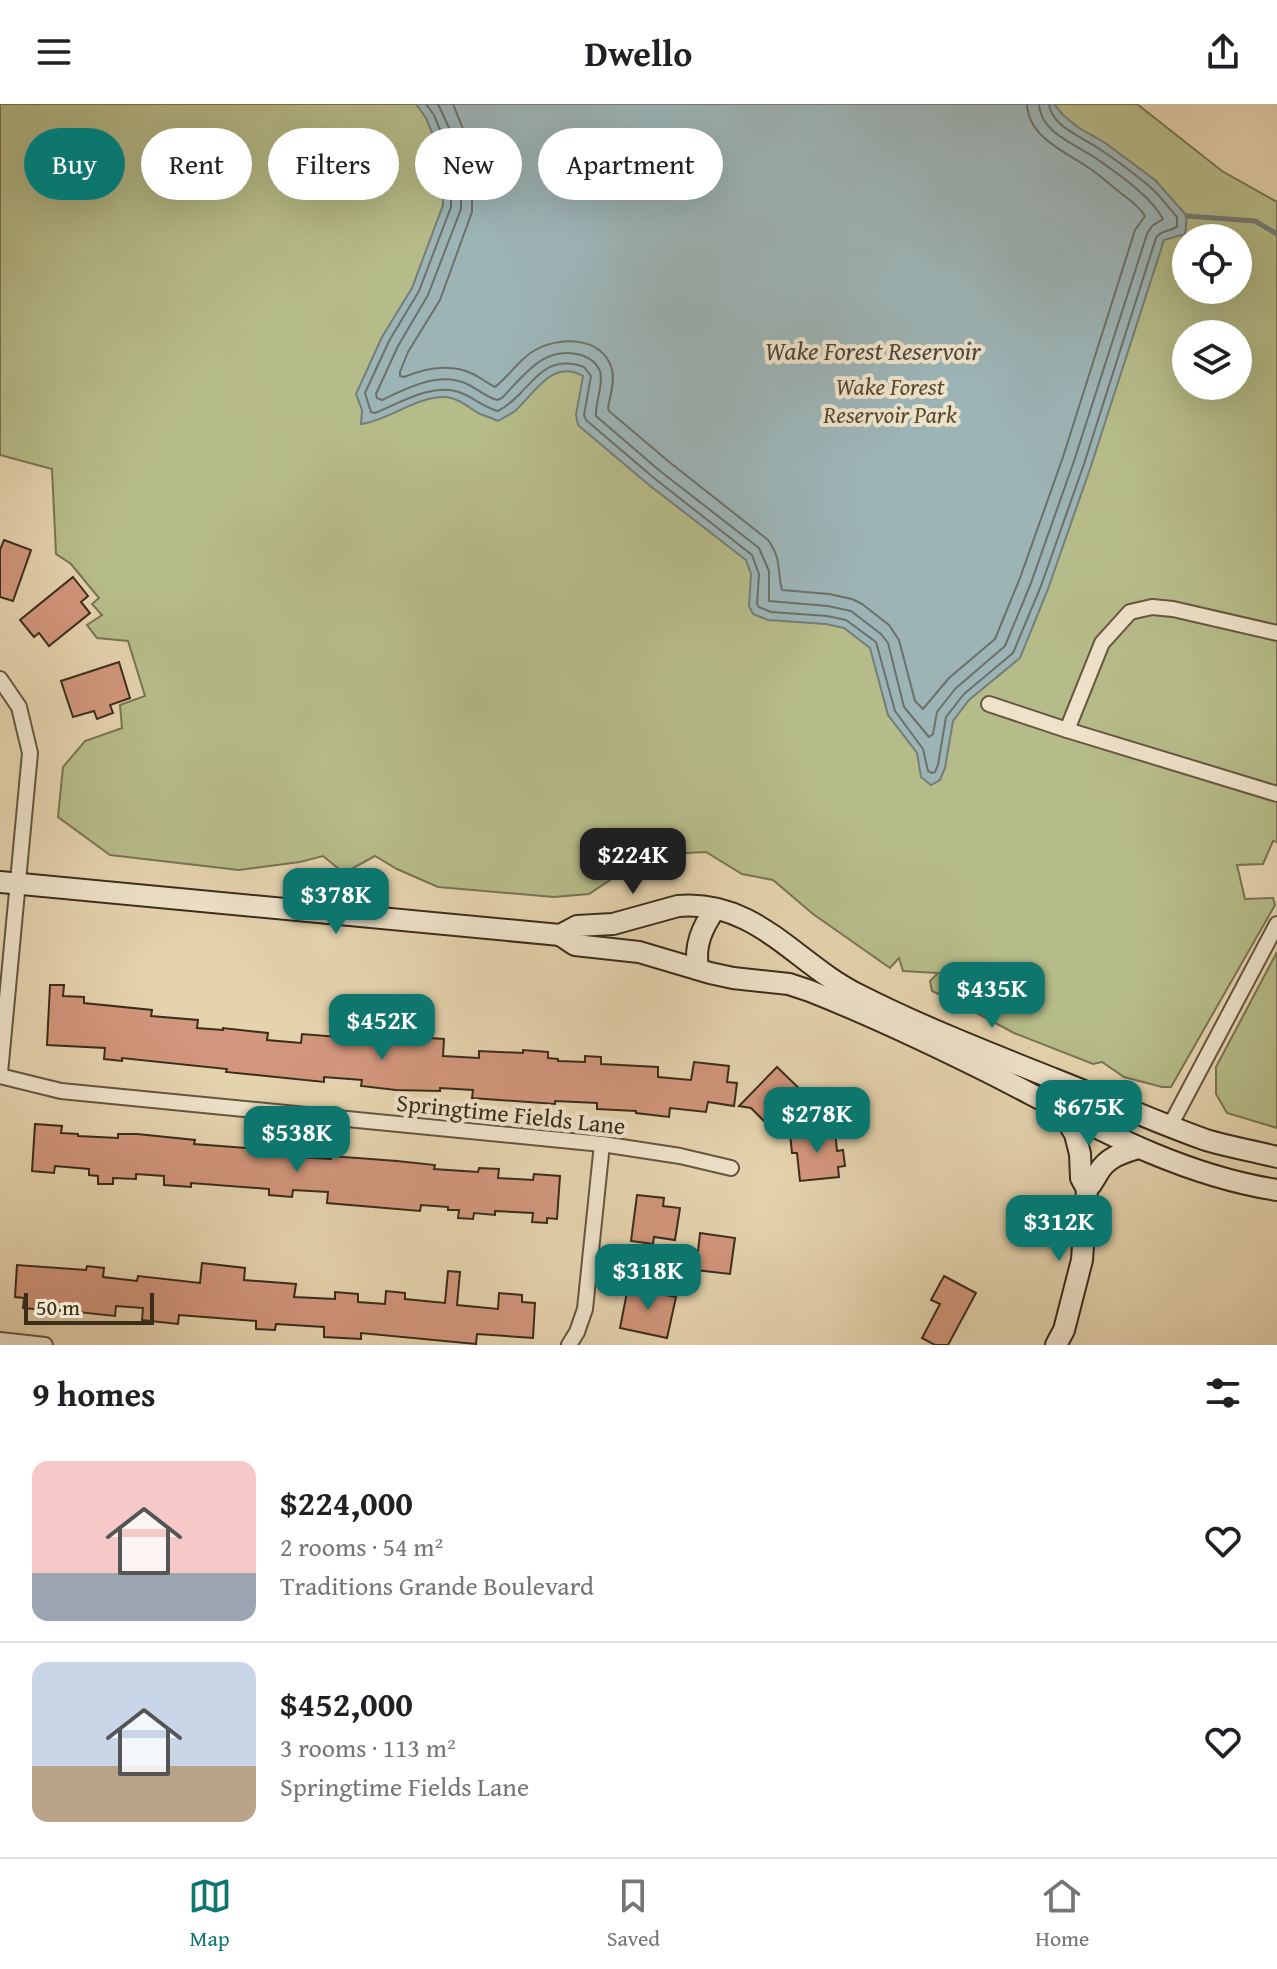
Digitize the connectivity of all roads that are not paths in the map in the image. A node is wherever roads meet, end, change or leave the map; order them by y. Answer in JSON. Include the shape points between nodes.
{"nodes":[{"id":1,"x":1277,"y":633,"type":"edge"},
{"id":2,"x":0,"y":679,"type":"edge"},
{"id":3,"x":989,"y":704,"type":"dead end"},
{"id":4,"x":1067,"y":730,"type":"junction"},
{"id":5,"x":1277,"y":794,"type":"edge"},
{"id":6,"x":8,"y":883,"type":"edge"},
{"id":7,"x":715,"y":909,"type":"junction"},
{"id":8,"x":1277,"y":924,"type":"edge"},
{"id":9,"x":560,"y":935,"type":"junction"},
{"id":10,"x":698,"y":969,"type":"junction"},
{"id":11,"x":0,"y":1074,"type":"edge"},
{"id":12,"x":1060,"y":1109,"type":"junction"},
{"id":13,"x":1170,"y":1126,"type":"junction"},
{"id":14,"x":602,"y":1144,"type":"junction"},
{"id":15,"x":1138,"y":1148,"type":"junction"},
{"id":16,"x":1277,"y":1157,"type":"edge"},
{"id":17,"x":731,"y":1168,"type":"dead end"},
{"id":18,"x":1087,"y":1189,"type":"junction"},
{"id":19,"x":1277,"y":1190,"type":"edge"},
{"id":20,"x":0,"y":1340,"type":"edge"},
{"id":21,"x":45,"y":1345,"type":"edge"},
{"id":22,"x":569,"y":1345,"type":"edge"},
{"id":23,"x":1056,"y":1345,"type":"edge"}],
"edges":[{"from":1,"to":4,"type":"street","via":[[1173,609],[1130,612],[1102,643]]},
{"from":2,"to":6,"type":"street","via":[[19,707],[30,753]]},
{"from":3,"to":4,"type":"street"},
{"from":4,"to":5,"type":"street"},
{"from":6,"to":9,"type":"main road"},
{"from":6,"to":11,"type":"street"},
{"from":7,"to":9,"type":"main road","via":[[678,906],[613,924],[577,926]]},
{"from":7,"to":10,"type":"main road","via":[[697,945]]},
{"from":7,"to":13,"type":"main road","via":[[763,928],[857,995]]},
{"from":8,"to":13,"type":"street"},
{"from":9,"to":10,"type":"main road","via":[[575,945],[639,952]]},
{"from":10,"to":12,"type":"main road","via":[[810,991]]},
{"from":11,"to":14,"type":"street","name":"Springtime Fields Lane","via":[[61,1091]]},
{"from":12,"to":15,"type":"main road"},
{"from":12,"to":18,"type":"main road","via":[[1076,1138]]},
{"from":13,"to":16,"type":"main road"},
{"from":14,"to":17,"type":"street","name":"Springtime Fields Lane"},
{"from":14,"to":22,"type":"street","via":[[585,1309]]},
{"from":15,"to":18,"type":"main road","via":[[1110,1159]]},
{"from":15,"to":19,"type":"main road","via":[[1225,1180]]},
{"from":18,"to":23,"type":"main road","via":[[1082,1260]]},
{"from":20,"to":21,"type":"street"}]}
